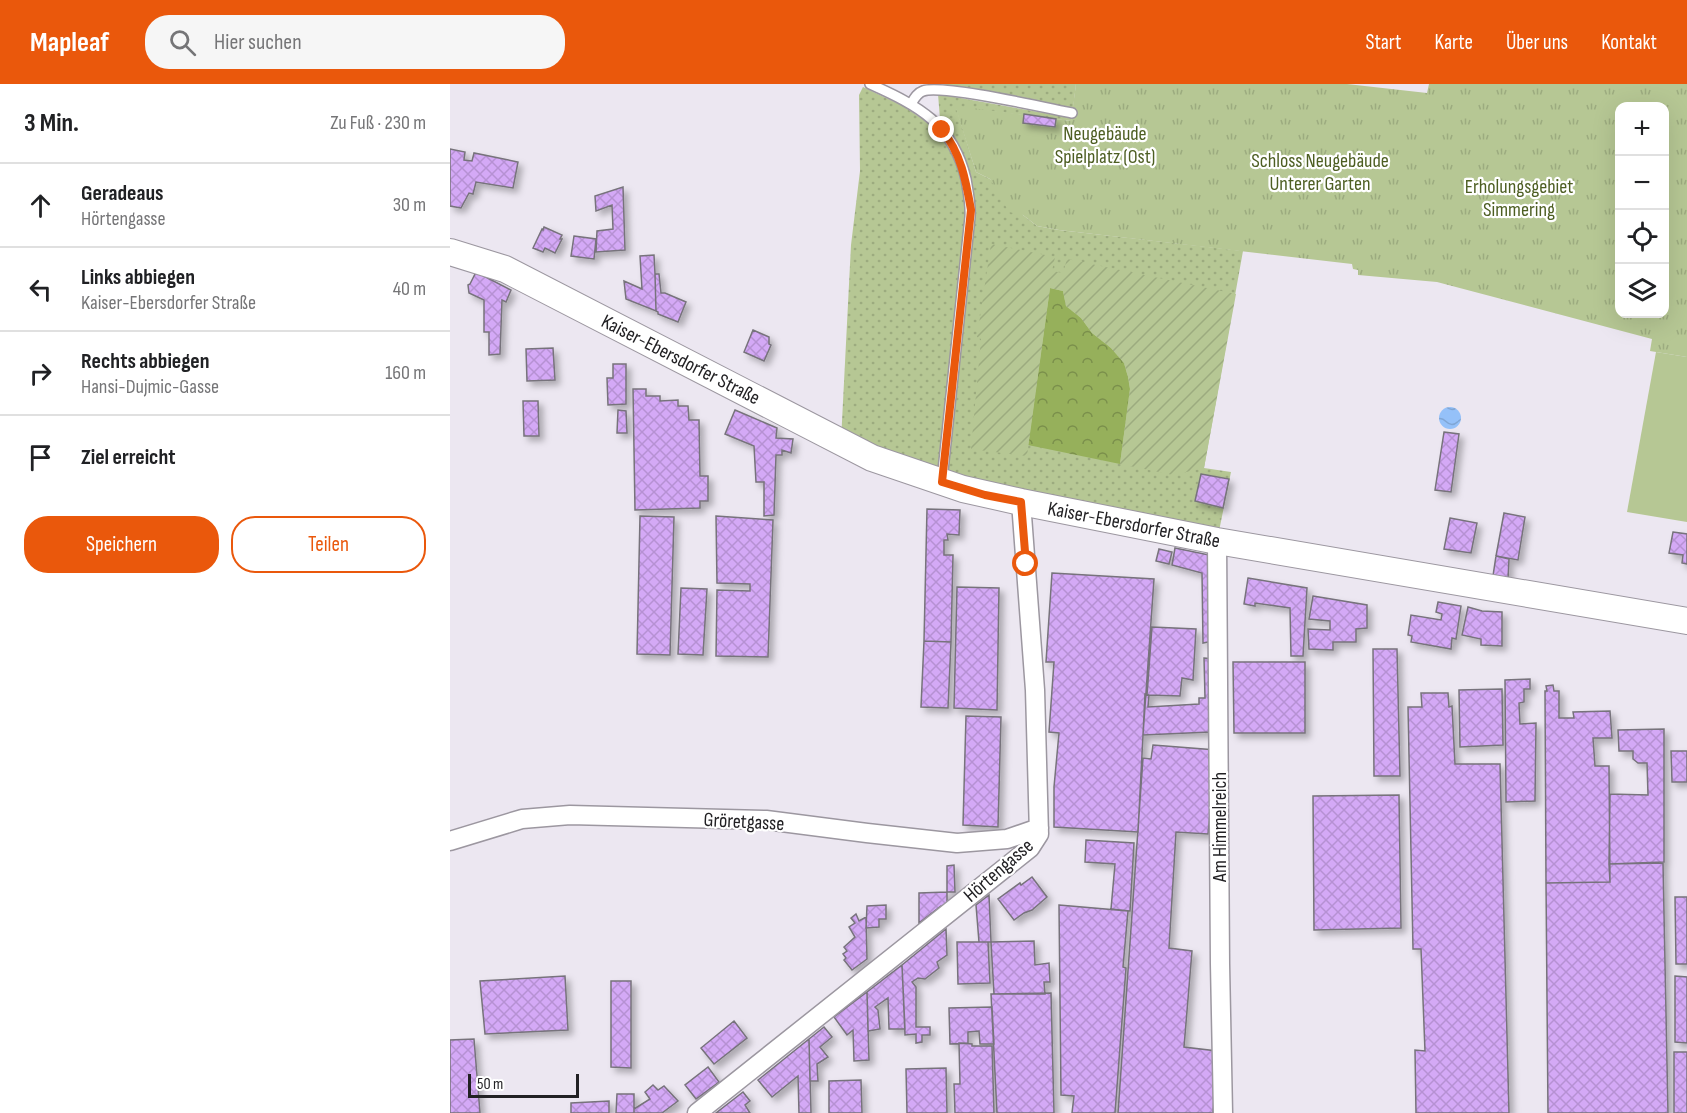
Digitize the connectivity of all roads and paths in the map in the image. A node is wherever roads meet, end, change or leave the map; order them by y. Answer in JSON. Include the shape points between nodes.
{"nodes":[{"id":1,"x":870,"y":84,"type":"edge"},
{"id":2,"x":910,"y":104,"type":"junction"},
{"id":3,"x":1072,"y":113,"type":"dead end"},
{"id":4,"x":450,"y":252,"type":"edge"},
{"id":5,"x":942,"y":482,"type":"junction"},
{"id":6,"x":1021,"y":502,"type":"junction"},
{"id":7,"x":1217,"y":541,"type":"junction"},
{"id":8,"x":1687,"y":621,"type":"edge"},
{"id":9,"x":1039,"y":828,"type":"junction"},
{"id":10,"x":450,"y":841,"type":"edge"},
{"id":11,"x":697,"y":1113,"type":"edge"},
{"id":12,"x":1223,"y":1113,"type":"edge"}],
"edges":[{"from":1,"to":2,"type":"lane"},
{"from":2,"to":3,"type":"lane","via":[[923,91],[935,89]]},
{"from":2,"to":5,"type":"lane","via":[[950,139],[960,158],[971,210]]},
{"from":4,"to":5,"type":"main road","name":"Kaiser-Ebersdorfer Straße","via":[[505,269],[872,458]]},
{"from":5,"to":6,"type":"main road","name":"Kaiser-Ebersdorfer Straße"},
{"from":6,"to":7,"type":"main road","name":"Kaiser-Ebersdorfer Straße"},
{"from":6,"to":9,"type":"street","name":"Hörtengasse","via":[[1035,690]]},
{"from":7,"to":8,"type":"main road","name":"Kaiser-Ebersdorfer Straße"},
{"from":7,"to":12,"type":"street","name":"Am Himmelreich"},
{"from":9,"to":10,"type":"street","name":"Gröretgasse","via":[[1007,839],[957,843],[766,820],[570,815],[522,819]]},
{"from":9,"to":11,"type":"street","name":"Hörtengasse","via":[[1030,848]]}]}
